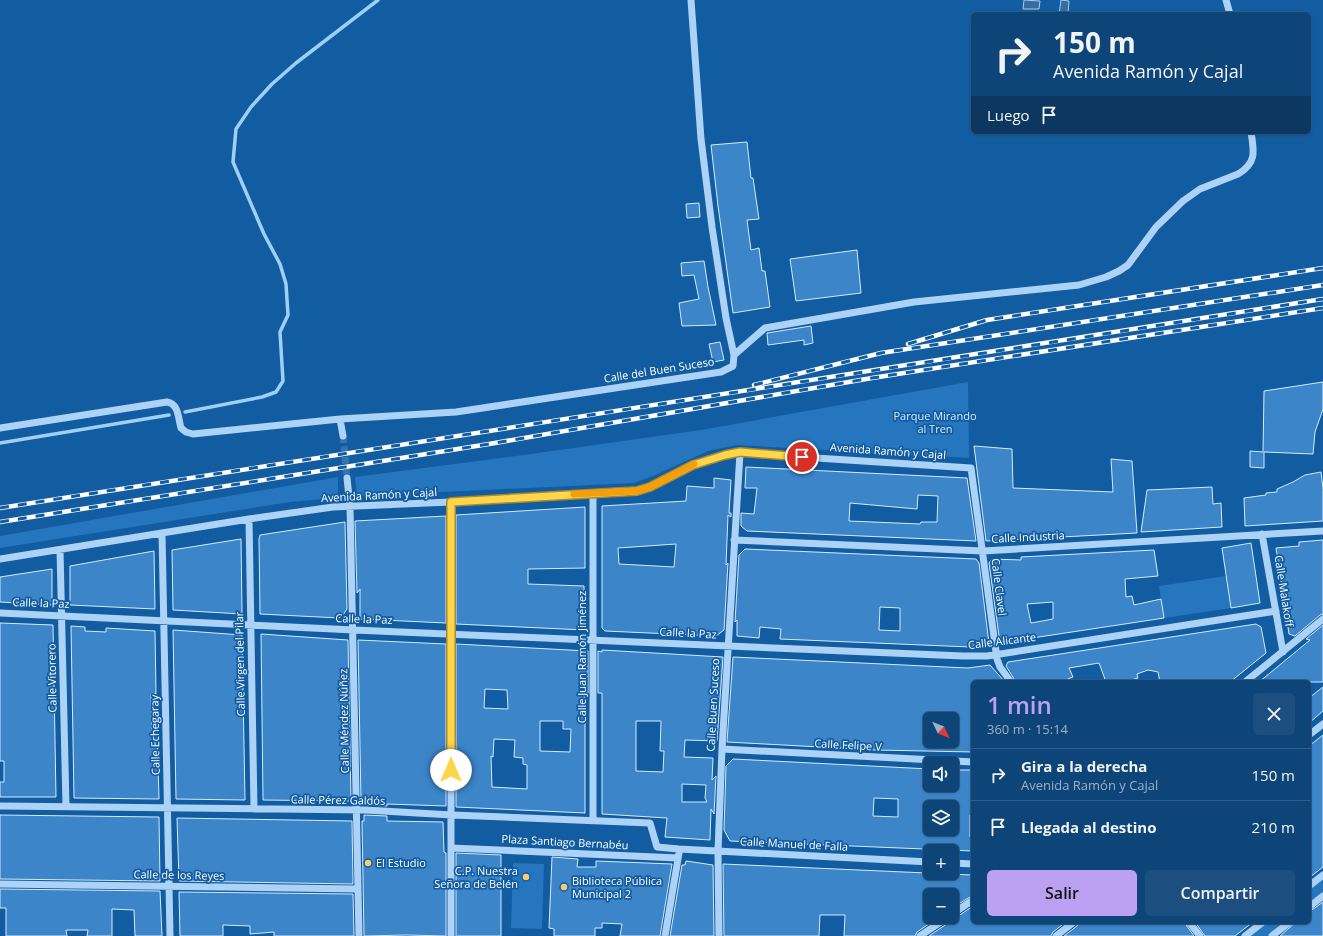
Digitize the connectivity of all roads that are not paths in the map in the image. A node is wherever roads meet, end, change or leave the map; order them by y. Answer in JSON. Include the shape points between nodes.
{"nodes":[{"id":1,"x":691,"y":0,"type":"edge"},
{"id":2,"x":1226,"y":0,"type":"edge"},
{"id":3,"x":1229,"y":12,"type":"edge"},
{"id":4,"x":1251,"y":134,"type":"edge"},
{"id":5,"x":734,"y":355,"type":"junction"},
{"id":6,"x":340,"y":419,"type":"junction"},
{"id":7,"x":0,"y":428,"type":"edge"},
{"id":8,"x":343,"y":436,"type":"tunnel mouth"},
{"id":9,"x":740,"y":452,"type":"junction"},
{"id":10,"x":971,"y":468,"type":"joint"},
{"id":11,"x":347,"y":478,"type":"tunnel mouth"},
{"id":12,"x":593,"y":493,"type":"junction"},
{"id":13,"x":451,"y":502,"type":"junction"},
{"id":14,"x":350,"y":506,"type":"junction"},
{"id":15,"x":249,"y":519,"type":"junction"},
{"id":16,"x":1323,"y":531,"type":"edge"},
{"id":17,"x":162,"y":533,"type":"junction"},
{"id":18,"x":1262,"y":534,"type":"junction"},
{"id":19,"x":734,"y":540,"type":"junction"},
{"id":20,"x":60,"y":550,"type":"junction"},
{"id":21,"x":983,"y":550,"type":"junction"},
{"id":22,"x":0,"y":559,"type":"edge"},
{"id":23,"x":1276,"y":611,"type":"junction"},
{"id":24,"x":0,"y":613,"type":"edge"},
{"id":25,"x":61,"y":615,"type":"junction"},
{"id":26,"x":1323,"y":619,"type":"edge"},
{"id":27,"x":164,"y":620,"type":"junction"},
{"id":28,"x":250,"y":624,"type":"junction"},
{"id":29,"x":354,"y":630,"type":"junction"},
{"id":30,"x":450,"y":634,"type":"junction"},
{"id":31,"x":594,"y":640,"type":"junction"},
{"id":32,"x":728,"y":646,"type":"junction"},
{"id":33,"x":1283,"y":652,"type":"junction"},
{"id":34,"x":996,"y":654,"type":"junction"},
{"id":35,"x":1010,"y":680,"type":"edge"},
{"id":36,"x":1248,"y":680,"type":"edge"},
{"id":37,"x":1323,"y":724,"type":"edge"},
{"id":38,"x":1311,"y":733,"type":"edge"},
{"id":39,"x":722,"y":749,"type":"junction"},
{"id":40,"x":971,"y":762,"type":"edge"},
{"id":41,"x":0,"y":806,"type":"edge"},
{"id":42,"x":66,"y":806,"type":"junction"},
{"id":43,"x":168,"y":807,"type":"junction"},
{"id":44,"x":254,"y":809,"type":"junction"},
{"id":45,"x":356,"y":811,"type":"junction"},
{"id":46,"x":452,"y":815,"type":"junction"},
{"id":47,"x":593,"y":820,"type":"junction"},
{"id":48,"x":657,"y":847,"type":"joint"},
{"id":49,"x":451,"y":848,"type":"junction"},
{"id":50,"x":679,"y":849,"type":"junction"},
{"id":51,"x":718,"y":851,"type":"junction"},
{"id":52,"x":678,"y":858,"type":"junction"},
{"id":53,"x":923,"y":862,"type":"edge"},
{"id":54,"x":959,"y":863,"type":"edge"},
{"id":55,"x":971,"y":864,"type":"edge"},
{"id":56,"x":1323,"y":874,"type":"edge"},
{"id":57,"x":0,"y":884,"type":"edge"},
{"id":58,"x":1311,"y":884,"type":"edge"},
{"id":59,"x":169,"y":885,"type":"junction"},
{"id":60,"x":358,"y":888,"type":"junction"},
{"id":61,"x":1323,"y":896,"type":"edge"},
{"id":62,"x":971,"y":901,"type":"edge"},
{"id":63,"x":1311,"y":905,"type":"edge"},
{"id":64,"x":959,"y":909,"type":"edge"},
{"id":65,"x":938,"y":924,"type":"edge"},
{"id":66,"x":1071,"y":924,"type":"edge"},
{"id":67,"x":1191,"y":924,"type":"edge"},
{"id":68,"x":1260,"y":924,"type":"edge"},
{"id":69,"x":1287,"y":924,"type":"edge"},
{"id":70,"x":170,"y":936,"type":"edge"},
{"id":71,"x":359,"y":936,"type":"edge"},
{"id":72,"x":451,"y":936,"type":"edge"},
{"id":73,"x":665,"y":936,"type":"edge"},
{"id":74,"x":719,"y":936,"type":"edge"},
{"id":75,"x":920,"y":936,"type":"edge"},
{"id":76,"x":1056,"y":936,"type":"edge"},
{"id":77,"x":1200,"y":936,"type":"edge"},
{"id":78,"x":1245,"y":936,"type":"edge"},
{"id":79,"x":1272,"y":936,"type":"edge"}],
"edges":[{"from":1,"to":5,"type":"street","via":[[700,124],[711,220]]},
{"from":2,"to":3,"type":"street"},
{"from":4,"to":5,"type":"street","via":[[1254,155],[1245,170],[1193,192],[1173,208],[1156,227],[1128,265],[1106,277],[1079,285],[914,302],[764,328]]},
{"from":5,"to":6,"type":"street","name":"Calle del Buen Suceso","via":[[733,366],[721,372],[456,412]]},
{"from":6,"to":7,"type":"street","via":[[193,434],[181,428],[176,408],[167,402]]},
{"from":6,"to":8,"type":"street"},
{"from":9,"to":10,"type":"street","name":"Avenida Ramón y Cajal"},
{"from":9,"to":12,"type":"street","name":"Avenida Ramón y Cajal","via":[[703,461],[637,491]]},
{"from":9,"to":19,"type":"street","name":"Calle Buen Suceso"},
{"from":10,"to":21,"type":"street","name":"Calle Clavel"},
{"from":11,"to":14,"type":"street","name":"Calle Méndez Núñez"},
{"from":12,"to":13,"type":"street","name":"Avenida Ramón y Cajal"},
{"from":12,"to":31,"type":"street","name":"Calle Juan Ramón Jiménez"},
{"from":13,"to":14,"type":"street","name":"Avenida Ramón y Cajal"},
{"from":13,"to":30,"type":"street"},
{"from":14,"to":15,"type":"street","name":"Avenida Ramón y Cajal"},
{"from":14,"to":29,"type":"street","name":"Calle Méndez Núñez"},
{"from":15,"to":17,"type":"street","name":"Avenida Ramón y Cajal"},
{"from":15,"to":28,"type":"street","name":"Calle Virgen del Pilar"},
{"from":16,"to":18,"type":"street","name":"Calle Industria"},
{"from":17,"to":20,"type":"street","name":"Avenida Ramón y Cajal"},
{"from":17,"to":27,"type":"street","name":"Calle Echegaray"},
{"from":18,"to":21,"type":"street","name":"Calle Industria"},
{"from":18,"to":23,"type":"street","name":"Calle Malakoff"},
{"from":19,"to":21,"type":"street","name":"Calle Industria"},
{"from":19,"to":32,"type":"street","name":"Calle Buen Suceso"},
{"from":20,"to":22,"type":"street","name":"Avenida Ramón y Cajal"},
{"from":20,"to":25,"type":"street","name":"Calle Vitorero"},
{"from":21,"to":34,"type":"street","name":"Calle Clavel"},
{"from":23,"to":33,"type":"street","name":"Calle Malakoff"},
{"from":23,"to":34,"type":"street","name":"Calle Alicante"},
{"from":24,"to":25,"type":"street","name":"Calle la Paz"},
{"from":25,"to":27,"type":"street","name":"Calle la Paz"},
{"from":25,"to":42,"type":"street","name":"Calle Vitorero"},
{"from":26,"to":33,"type":"street"},
{"from":27,"to":28,"type":"street","name":"Calle la Paz"},
{"from":27,"to":43,"type":"street","name":"Calle Echegaray"},
{"from":28,"to":29,"type":"street","name":"Calle la Paz"},
{"from":28,"to":44,"type":"street","name":"Calle Virgen del Pilar"},
{"from":29,"to":30,"type":"street","name":"Calle la Paz"},
{"from":29,"to":45,"type":"street","name":"Calle Méndez Núñez"},
{"from":30,"to":31,"type":"street","name":"Calle la Paz"},
{"from":30,"to":46,"type":"street"},
{"from":31,"to":32,"type":"street","name":"Calle la Paz"},
{"from":31,"to":47,"type":"street","name":"Calle Juan Ramón Jiménez"},
{"from":32,"to":34,"type":"street","name":"Calle Alicante","via":[[963,656]]},
{"from":32,"to":39,"type":"street","name":"Calle Buen Suceso"},
{"from":33,"to":36,"type":"street"},
{"from":34,"to":35,"type":"street","name":"Calle Clavel","via":[[998,663]]},
{"from":37,"to":38,"type":"street"},
{"from":39,"to":40,"type":"street","name":"Calle Felipe V"},
{"from":39,"to":51,"type":"street","name":"Calle Buen Suceso"},
{"from":41,"to":42,"type":"street","name":"Calle Pérez Galdós"},
{"from":42,"to":43,"type":"street","name":"Calle Pérez Galdós"},
{"from":43,"to":44,"type":"street","name":"Calle Pérez Galdós"},
{"from":43,"to":59,"type":"street","name":"Calle Echegaray"},
{"from":44,"to":45,"type":"street","name":"Calle Pérez Galdós"},
{"from":45,"to":46,"type":"street","name":"Calle Pérez Galdós"},
{"from":45,"to":60,"type":"street","name":"Calle Méndez Núñez"},
{"from":46,"to":47,"type":"street","name":"Calle Pérez Galdós"},
{"from":46,"to":49,"type":"street"},
{"from":47,"to":48,"type":"street","name":"Calle Pérez Galdós","via":[[650,823]]},
{"from":48,"to":50,"type":"street","name":"Calle Manuel de Falla"},
{"from":49,"to":52,"type":"street","name":"Plaza Santiago Bernabéu"},
{"from":49,"to":72,"type":"street"},
{"from":50,"to":51,"type":"street","name":"Calle Manuel de Falla"},
{"from":50,"to":52,"type":"street"},
{"from":51,"to":53,"type":"street","name":"Calle Manuel de Falla"},
{"from":51,"to":74,"type":"street","name":"Calle Buen Suceso"},
{"from":52,"to":73,"type":"street"},
{"from":54,"to":55,"type":"street"},
{"from":56,"to":58,"type":"street"},
{"from":57,"to":59,"type":"street","name":"Calle de los Reyes"},
{"from":59,"to":60,"type":"street","name":"Calle de los Reyes"},
{"from":59,"to":70,"type":"street","name":"Calle Echegaray"},
{"from":60,"to":71,"type":"street","name":"Calle Méndez Núñez"},
{"from":61,"to":63,"type":"street"},
{"from":62,"to":64,"type":"street"},
{"from":65,"to":75,"type":"street"},
{"from":66,"to":76,"type":"street"},
{"from":67,"to":77,"type":"street"},
{"from":68,"to":78,"type":"street"},
{"from":69,"to":79,"type":"street"}]}
